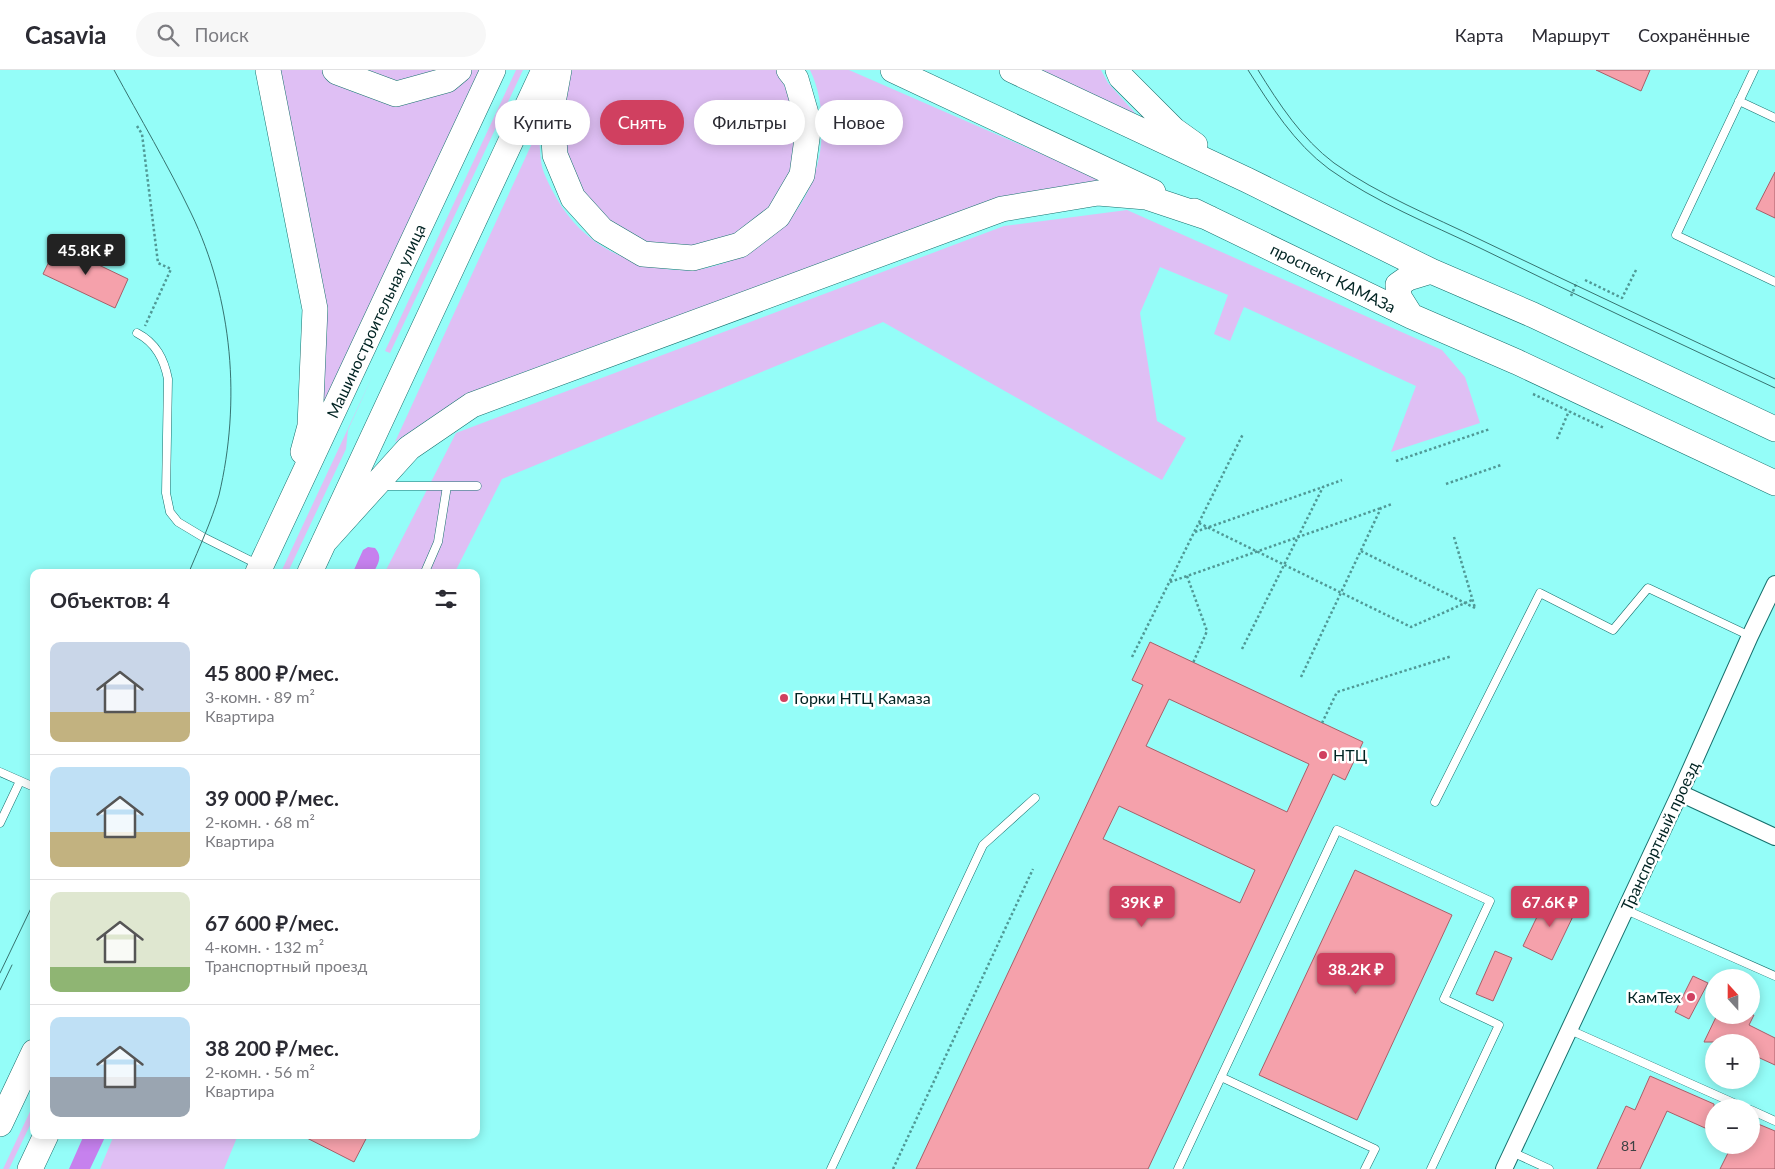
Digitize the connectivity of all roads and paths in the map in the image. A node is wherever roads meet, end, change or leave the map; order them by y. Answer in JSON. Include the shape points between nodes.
{"nodes":[{"id":1,"x":268,"y":70,"type":"edge"},
{"id":2,"x":335,"y":70,"type":"edge"},
{"id":3,"x":459,"y":70,"type":"edge"},
{"id":4,"x":493,"y":70,"type":"edge"},
{"id":5,"x":544,"y":70,"type":"edge"},
{"id":6,"x":559,"y":70,"type":"edge"},
{"id":7,"x":789,"y":70,"type":"edge"},
{"id":8,"x":893,"y":70,"type":"edge"},
{"id":9,"x":1012,"y":70,"type":"edge"},
{"id":10,"x":1118,"y":70,"type":"edge"},
{"id":11,"x":1754,"y":70,"type":"edge"},
{"id":12,"x":1739,"y":102,"type":"junction"},
{"id":13,"x":1775,"y":118,"type":"edge"},
{"id":14,"x":137,"y":126,"type":"dead end"},
{"id":15,"x":1247,"y":180,"type":"junction"},
{"id":16,"x":1209,"y":218,"type":"junction"},
{"id":17,"x":1637,"y":268,"type":"dead end"},
{"id":18,"x":1431,"y":272,"type":"junction"},
{"id":19,"x":1585,"y":280,"type":"dead end"},
{"id":20,"x":1577,"y":282,"type":"dead end"},
{"id":21,"x":1775,"y":282,"type":"edge"},
{"id":22,"x":1571,"y":296,"type":"dead end"},
{"id":23,"x":1411,"y":316,"type":"junction"},
{"id":24,"x":139,"y":334,"type":"joint"},
{"id":25,"x":1533,"y":394,"type":"dead end"},
{"id":26,"x":1569,"y":411,"type":"junction"},
{"id":27,"x":1604,"y":428,"type":"dead end"},
{"id":28,"x":1490,"y":429,"type":"dead end"},
{"id":29,"x":1775,"y":429,"type":"edge"},
{"id":30,"x":1244,"y":434,"type":"dead end"},
{"id":31,"x":1557,"y":439,"type":"dead end"},
{"id":32,"x":1396,"y":461,"type":"dead end"},
{"id":33,"x":1501,"y":465,"type":"dead end"},
{"id":34,"x":1342,"y":480,"type":"dead end"},
{"id":35,"x":1775,"y":483,"type":"edge"},
{"id":36,"x":1446,"y":484,"type":"dead end"},
{"id":37,"x":374,"y":486,"type":"junction"},
{"id":38,"x":447,"y":486,"type":"junction"},
{"id":39,"x":477,"y":486,"type":"dead end"},
{"id":40,"x":1323,"y":487,"type":"junction"},
{"id":41,"x":1392,"y":504,"type":"dead end"},
{"id":42,"x":1381,"y":508,"type":"junction"},
{"id":43,"x":1199,"y":523,"type":"junction"},
{"id":44,"x":280,"y":526,"type":"junction"},
{"id":45,"x":1207,"y":527,"type":"junction"},
{"id":46,"x":1195,"y":532,"type":"junction"},
{"id":47,"x":1299,"y":537,"type":"junction"},
{"id":48,"x":1454,"y":537,"type":"dead end"},
{"id":49,"x":324,"y":542,"type":"junction"},
{"id":50,"x":1257,"y":551,"type":"junction"},
{"id":51,"x":1361,"y":551,"type":"junction"},
{"id":52,"x":1285,"y":565,"type":"junction"},
{"id":53,"x":260,"y":569,"type":"edge"},
{"id":54,"x":311,"y":569,"type":"edge"},
{"id":55,"x":426,"y":569,"type":"edge"},
{"id":56,"x":1187,"y":576,"type":"junction"},
{"id":57,"x":1169,"y":582,"type":"junction"},
{"id":58,"x":1775,"y":584,"type":"edge"},
{"id":59,"x":1341,"y":593,"type":"junction"},
{"id":60,"x":1472,"y":600,"type":"junction"},
{"id":61,"x":1465,"y":603,"type":"junction"},
{"id":62,"x":1750,"y":636,"type":"junction"},
{"id":63,"x":1242,"y":649,"type":"dead end"},
{"id":64,"x":1452,"y":656,"type":"dead end"},
{"id":65,"x":1132,"y":657,"type":"dead end"},
{"id":66,"x":1193,"y":663,"type":"dead end"},
{"id":67,"x":1301,"y":677,"type":"dead end"},
{"id":68,"x":1322,"y":723,"type":"dead end"},
{"id":69,"x":0,"y":772,"type":"edge"},
{"id":70,"x":20,"y":780,"type":"junction"},
{"id":71,"x":30,"y":785,"type":"edge"},
{"id":72,"x":1680,"y":793,"type":"junction"},
{"id":73,"x":1035,"y":798,"type":"dead end"},
{"id":74,"x":1435,"y":802,"type":"dead end"},
{"id":75,"x":0,"y":823,"type":"edge"},
{"id":76,"x":1775,"y":837,"type":"edge"},
{"id":77,"x":1034,"y":868,"type":"dead end"},
{"id":78,"x":1626,"y":910,"type":"junction"},
{"id":79,"x":1775,"y":976,"type":"edge"},
{"id":80,"x":1570,"y":1030,"type":"junction"},
{"id":81,"x":30,"y":1060,"type":"edge"},
{"id":82,"x":1221,"y":1077,"type":"junction"},
{"id":83,"x":1725,"y":1099,"type":"edge"},
{"id":84,"x":1760,"y":1114,"type":"edge"},
{"id":85,"x":1775,"y":1121,"type":"edge"},
{"id":86,"x":0,"y":1124,"type":"edge"},
{"id":87,"x":44,"y":1139,"type":"edge"},
{"id":88,"x":1512,"y":1152,"type":"junction"},
{"id":89,"x":30,"y":1169,"type":"edge"},
{"id":90,"x":831,"y":1169,"type":"edge"},
{"id":91,"x":893,"y":1169,"type":"edge"},
{"id":92,"x":1178,"y":1169,"type":"edge"},
{"id":93,"x":1365,"y":1169,"type":"edge"},
{"id":94,"x":1431,"y":1169,"type":"edge"},
{"id":95,"x":1504,"y":1169,"type":"edge"},
{"id":96,"x":1549,"y":1169,"type":"edge"}],
"edges":[{"from":1,"to":44,"type":"main road","via":[[315,309],[310,426]]},
{"from":2,"to":3,"type":"main road","via":[[396,94],[447,80]]},
{"from":4,"to":44,"type":"main road","name":"Машиностроительная улица"},
{"from":5,"to":49,"type":"main road"},
{"from":6,"to":7,"type":"main road","via":[[552,108],[555,155],[573,198],[602,230],[643,254],[693,258],[740,245],[778,216],[802,175],[809,124],[796,79]]},
{"from":8,"to":16,"type":"main road","name":"проспект КАМАЗа"},
{"from":9,"to":15,"type":"main road"},
{"from":10,"to":15,"type":"main road","via":[[1121,77],[1174,130]]},
{"from":11,"to":12,"type":"lane"},
{"from":12,"to":13,"type":"lane"},
{"from":12,"to":21,"type":"lane","via":[[1676,235]]},
{"from":14,"to":24,"type":"path","via":[[142,134],[158,263],[171,269]]},
{"from":15,"to":18,"type":"main road"},
{"from":16,"to":23,"type":"main road","name":"проспект КАМАЗа"},
{"from":16,"to":37,"type":"main road","via":[[1146,197],[1098,193],[1002,209],[472,405],[409,448]]},
{"from":17,"to":19,"type":"path","via":[[1622,298]]},
{"from":18,"to":23,"type":"main road","via":[[1408,278],[1398,286],[1399,297]]},
{"from":18,"to":29,"type":"main road","via":[[1533,315]]},
{"from":20,"to":22,"type":"path"},
{"from":23,"to":35,"type":"main road","name":"проспект КАМАЗа"},
{"from":24,"to":53,"type":"lane","via":[[155,346],[165,364],[168,379],[166,493],[170,512],[178,522]]},
{"from":25,"to":26,"type":"path"},
{"from":26,"to":27,"type":"path"},
{"from":26,"to":31,"type":"path"},
{"from":28,"to":32,"type":"path"},
{"from":30,"to":43,"type":"path"},
{"from":33,"to":36,"type":"path"},
{"from":34,"to":40,"type":"path"},
{"from":37,"to":38,"type":"lane"},
{"from":37,"to":49,"type":"main road"},
{"from":38,"to":39,"type":"lane"},
{"from":38,"to":55,"type":"lane","via":[[438,542]]},
{"from":40,"to":45,"type":"path"},
{"from":40,"to":47,"type":"path"},
{"from":41,"to":42,"type":"path"},
{"from":42,"to":47,"type":"path"},
{"from":42,"to":51,"type":"path"},
{"from":43,"to":45,"type":"path"},
{"from":43,"to":46,"type":"path"},
{"from":44,"to":53,"type":"main road","name":"Машиностроительная улица"},
{"from":45,"to":46,"type":"path"},
{"from":45,"to":50,"type":"path"},
{"from":46,"to":57,"type":"path"},
{"from":47,"to":50,"type":"path"},
{"from":47,"to":52,"type":"path"},
{"from":48,"to":60,"type":"path"},
{"from":49,"to":54,"type":"main road"},
{"from":50,"to":52,"type":"path"},
{"from":50,"to":56,"type":"path"},
{"from":51,"to":59,"type":"path"},
{"from":51,"to":61,"type":"path"},
{"from":52,"to":59,"type":"path"},
{"from":52,"to":63,"type":"path"},
{"from":56,"to":57,"type":"path"},
{"from":56,"to":66,"type":"path","via":[[1207,631]]},
{"from":57,"to":65,"type":"path"},
{"from":58,"to":62,"type":"street","name":"Транспортный проезд"},
{"from":59,"to":61,"type":"path","via":[[1411,627]]},
{"from":59,"to":67,"type":"path"},
{"from":60,"to":61,"type":"path"},
{"from":60,"to":61,"type":"path","via":[[1475,608]]},
{"from":62,"to":72,"type":"street","name":"Транспортный проезд"},
{"from":62,"to":74,"type":"lane","via":[[1648,588],[1613,630],[1540,593]]},
{"from":64,"to":68,"type":"path","via":[[1337,692]]},
{"from":69,"to":70,"type":"lane"},
{"from":70,"to":71,"type":"lane"},
{"from":70,"to":75,"type":"lane"},
{"from":72,"to":76,"type":"street"},
{"from":72,"to":78,"type":"street","name":"Транспортный проезд"},
{"from":73,"to":90,"type":"lane","via":[[983,845]]},
{"from":77,"to":91,"type":"path"},
{"from":78,"to":79,"type":"lane"},
{"from":78,"to":80,"type":"street","name":"Транспортный проезд"},
{"from":80,"to":83,"type":"lane"},
{"from":80,"to":88,"type":"street","name":"Транспортный проезд"},
{"from":81,"to":86,"type":"main road"},
{"from":82,"to":92,"type":"lane"},
{"from":82,"to":93,"type":"lane","via":[[1375,1149]]},
{"from":82,"to":94,"type":"lane","via":[[1337,830],[1490,902],[1444,999],[1499,1025]]},
{"from":84,"to":85,"type":"lane"},
{"from":87,"to":89,"type":"main road"},
{"from":88,"to":95,"type":"street","name":"Транспортный проезд"},
{"from":88,"to":96,"type":"lane"}]}
